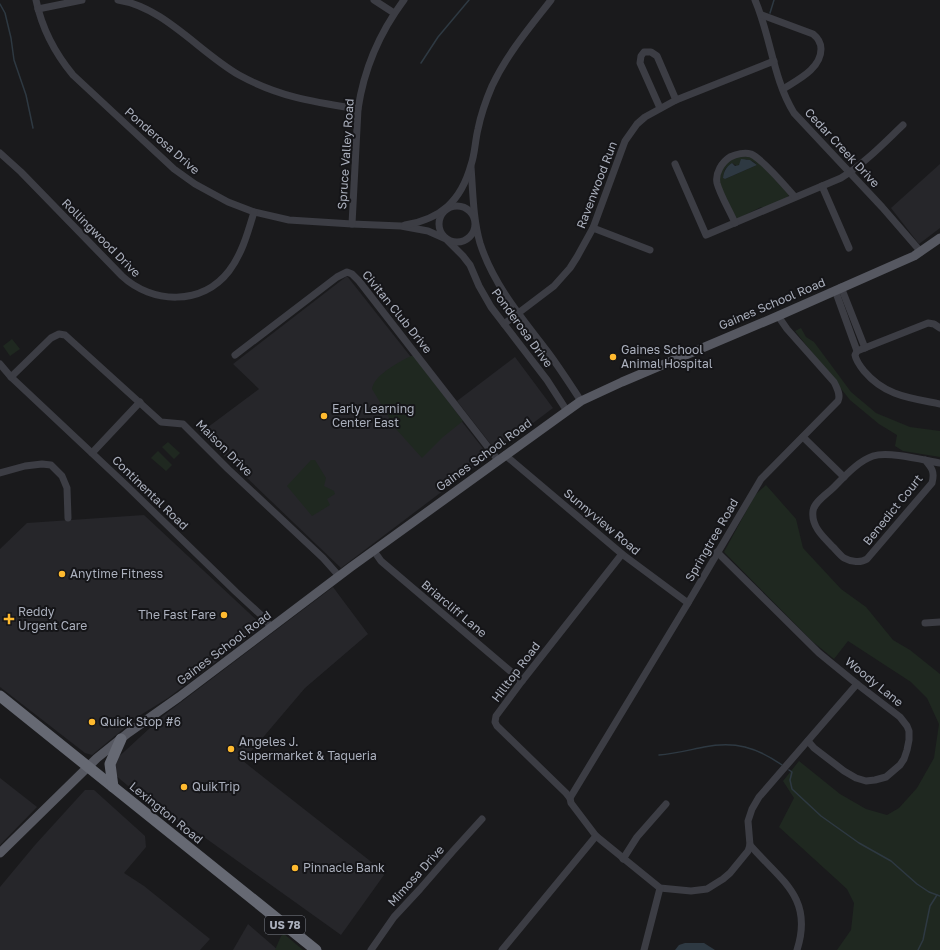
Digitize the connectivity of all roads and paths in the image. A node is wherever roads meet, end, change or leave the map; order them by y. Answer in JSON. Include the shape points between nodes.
{"nodes":[{"id":1,"x":36,"y":0,"type":"edge"},
{"id":2,"x":82,"y":0,"type":"edge"},
{"id":3,"x":118,"y":0,"type":"edge"},
{"id":4,"x":374,"y":0,"type":"edge"},
{"id":5,"x":404,"y":0,"type":"edge"},
{"id":6,"x":551,"y":0,"type":"edge"},
{"id":7,"x":755,"y":0,"type":"edge"},
{"id":8,"x":38,"y":10,"type":"junction"},
{"id":9,"x":394,"y":13,"type":"junction"},
{"id":10,"x":762,"y":15,"type":"junction"},
{"id":11,"x":774,"y":61,"type":"junction"},
{"id":12,"x":783,"y":89,"type":"junction"},
{"id":13,"x":676,"y":100,"type":"junction"},
{"id":14,"x":660,"y":108,"type":"junction"},
{"id":15,"x":358,"y":109,"type":"junction"},
{"id":16,"x":903,"y":125,"type":"dead end"},
{"id":17,"x":0,"y":153,"type":"edge"},
{"id":18,"x":675,"y":164,"type":"dead end"},
{"id":19,"x":471,"y":165,"type":"junction"},
{"id":20,"x":850,"y":173,"type":"junction"},
{"id":21,"x":822,"y":186,"type":"junction"},
{"id":22,"x":795,"y":197,"type":"junction"},
{"id":23,"x":445,"y":209,"type":"junction"},
{"id":24,"x":254,"y":212,"type":"junction"},
{"id":25,"x":475,"y":221,"type":"junction"},
{"id":26,"x":735,"y":223,"type":"junction"},
{"id":27,"x":352,"y":224,"type":"junction"},
{"id":28,"x":401,"y":226,"type":"junction"},
{"id":29,"x":593,"y":228,"type":"junction"},
{"id":30,"x":940,"y":238,"type":"edge"},
{"id":31,"x":446,"y":239,"type":"junction"},
{"id":32,"x":850,"y":248,"type":"dead end"},
{"id":33,"x":650,"y":250,"type":"dead end"},
{"id":34,"x":921,"y":252,"type":"junction"},
{"id":35,"x":838,"y":289,"type":"junction"},
{"id":36,"x":518,"y":313,"type":"junction"},
{"id":37,"x":778,"y":316,"type":"junction"},
{"id":38,"x":504,"y":324,"type":"junction"},
{"id":39,"x":940,"y":328,"type":"edge"},
{"id":40,"x":865,"y":348,"type":"junction"},
{"id":41,"x":857,"y":351,"type":"junction"},
{"id":42,"x":234,"y":354,"type":"dead end"},
{"id":43,"x":0,"y":364,"type":"edge"},
{"id":44,"x":11,"y":378,"type":"junction"},
{"id":45,"x":582,"y":401,"type":"junction"},
{"id":46,"x":140,"y":402,"type":"junction"},
{"id":47,"x":940,"y":404,"type":"edge"},
{"id":48,"x":566,"y":411,"type":"junction"},
{"id":49,"x":803,"y":437,"type":"junction"},
{"id":50,"x":92,"y":453,"type":"junction"},
{"id":51,"x":502,"y":457,"type":"junction"},
{"id":52,"x":925,"y":460,"type":"junction"},
{"id":53,"x":940,"y":464,"type":"edge"},
{"id":54,"x":0,"y":473,"type":"edge"},
{"id":55,"x":844,"y":477,"type":"junction"},
{"id":56,"x":68,"y":518,"type":"dead end"},
{"id":57,"x":374,"y":551,"type":"junction"},
{"id":58,"x":718,"y":552,"type":"junction"},
{"id":59,"x":622,"y":554,"type":"junction"},
{"id":60,"x":339,"y":576,"type":"junction"},
{"id":61,"x":688,"y":603,"type":"junction"},
{"id":62,"x":940,"y":622,"type":"edge"},
{"id":63,"x":925,"y":623,"type":"dead end"},
{"id":64,"x":271,"y":627,"type":"junction"},
{"id":65,"x":522,"y":681,"type":"junction"},
{"id":66,"x":857,"y":684,"type":"junction"},
{"id":67,"x":0,"y":696,"type":"edge"},
{"id":68,"x":121,"y":739,"type":"junction"},
{"id":69,"x":808,"y":741,"type":"junction"},
{"id":70,"x":88,"y":768,"type":"junction"},
{"id":71,"x":113,"y":787,"type":"junction"},
{"id":72,"x":570,"y":798,"type":"junction"},
{"id":73,"x":666,"y":804,"type":"dead end"},
{"id":74,"x":482,"y":820,"type":"dead end"},
{"id":75,"x":596,"y":836,"type":"junction"},
{"id":76,"x":750,"y":845,"type":"junction"},
{"id":77,"x":0,"y":853,"type":"edge"},
{"id":78,"x":623,"y":859,"type":"junction"},
{"id":79,"x":660,"y":888,"type":"junction"},
{"id":80,"x":316,"y":950,"type":"edge"},
{"id":81,"x":371,"y":950,"type":"edge"},
{"id":82,"x":502,"y":950,"type":"edge"},
{"id":83,"x":644,"y":950,"type":"edge"},
{"id":84,"x":797,"y":950,"type":"edge"}],
"edges":[{"from":1,"to":8,"type":"street","name":"Ponderosa Drive"},
{"from":2,"to":8,"type":"street"},
{"from":3,"to":15,"type":"street","via":[[149,10],[223,65],[256,84],[298,99]]},
{"from":4,"to":9,"type":"street"},
{"from":5,"to":9,"type":"street","name":"Spruce Valley Road"},
{"from":6,"to":19,"type":"street","via":[[509,56],[493,85],[479,123]]},
{"from":7,"to":10,"type":"street","name":"Cedar Creek Drive"},
{"from":8,"to":24,"type":"street","name":"Ponderosa Drive","via":[[49,41],[73,75],[163,160],[208,192]]},
{"from":9,"to":15,"type":"street","name":"Spruce Valley Road","via":[[370,62]]},
{"from":10,"to":11,"type":"street","name":"Cedar Creek Drive"},
{"from":10,"to":12,"type":"street","via":[[819,38],[821,53],[815,66]]},
{"from":11,"to":12,"type":"street","name":"Cedar Creek Drive"},
{"from":11,"to":13,"type":"street","name":"Ravenwood Run"},
{"from":12,"to":20,"type":"street","name":"Cedar Creek Drive","via":[[789,105],[800,120]]},
{"from":13,"to":14,"type":"street","name":"Ravenwood Run"},
{"from":13,"to":14,"type":"street","via":[[657,56],[651,52],[644,52],[640,63]]},
{"from":14,"to":29,"type":"street","name":"Ravenwood Run","via":[[637,124],[625,142]]},
{"from":15,"to":27,"type":"street","name":"Spruce Valley Road"},
{"from":16,"to":20,"type":"street"},
{"from":17,"to":24,"type":"street","name":"Rollingwood Drive","via":[[122,276],[135,287],[160,297],[189,296],[220,281],[240,252]]},
{"from":18,"to":26,"type":"street","via":[[706,235]]},
{"from":19,"to":23,"type":"street","via":[[461,189]]},
{"from":19,"to":25,"type":"street","name":"Ponderosa Drive"},
{"from":20,"to":21,"type":"street"},
{"from":20,"to":34,"type":"street","name":"Cedar Creek Drive"},
{"from":21,"to":22,"type":"street"},
{"from":21,"to":32,"type":"street"},
{"from":22,"to":26,"type":"street"},
{"from":22,"to":26,"type":"street","via":[[759,159],[750,154],[740,153],[730,157],[718,171],[717,182]]},
{"from":23,"to":25,"type":"street","via":[[458,205],[464,207],[473,215]]},
{"from":23,"to":28,"type":"street","name":"Ponderosa Drive","via":[[428,220]]},
{"from":23,"to":31,"type":"street","via":[[438,224]]},
{"from":24,"to":27,"type":"street","name":"Ponderosa Drive","via":[[289,220]]},
{"from":25,"to":31,"type":"street","via":[[473,233],[469,238],[458,242]]},
{"from":25,"to":36,"type":"street","name":"Ponderosa Drive","via":[[487,262]]},
{"from":27,"to":28,"type":"street","name":"Ponderosa Drive"},
{"from":28,"to":31,"type":"street","name":"Ponderosa Drive","via":[[428,231]]},
{"from":29,"to":33,"type":"street"},
{"from":29,"to":36,"type":"street","name":"Ravenwood Run","via":[[578,257],[563,277]]},
{"from":30,"to":34,"type":"main road","name":"Gaines School Road"},
{"from":31,"to":38,"type":"street","name":"Ponderosa Drive","via":[[470,265],[485,296]]},
{"from":34,"to":35,"type":"main road","name":"Gaines School Road"},
{"from":35,"to":37,"type":"main road","name":"Gaines School Road"},
{"from":35,"to":40,"type":"street"},
{"from":35,"to":41,"type":"street"},
{"from":36,"to":38,"type":"street","name":"Ravenwood Run"},
{"from":36,"to":45,"type":"street","name":"Ponderosa Drive"},
{"from":37,"to":45,"type":"main road","name":"Gaines School Road"},
{"from":37,"to":49,"type":"street","name":"Springtree Road","via":[[834,382],[839,392],[838,401]]},
{"from":38,"to":48,"type":"street","name":"Ponderosa Drive","via":[[547,380]]},
{"from":39,"to":40,"type":"street","via":[[928,323]]},
{"from":40,"to":41,"type":"street"},
{"from":41,"to":47,"type":"street","via":[[857,362],[873,381],[902,396]]},
{"from":42,"to":51,"type":"street","name":"Civitan Club Drive","via":[[347,272],[359,281]]},
{"from":43,"to":44,"type":"street","name":"Continental Road"},
{"from":44,"to":46,"type":"street","name":"Maison Drive","via":[[51,338],[59,334],[65,335]]},
{"from":44,"to":50,"type":"street","name":"Continental Road"},
{"from":45,"to":48,"type":"main road","name":"Gaines School Road"},
{"from":46,"to":50,"type":"street"},
{"from":46,"to":60,"type":"street","name":"Maison Drive","via":[[161,422],[184,424]]},
{"from":48,"to":51,"type":"main road","name":"Gaines School Road"},
{"from":49,"to":55,"type":"street"},
{"from":49,"to":58,"type":"street","name":"Springtree Road","via":[[761,479]]},
{"from":50,"to":64,"type":"street","name":"Continental Road"},
{"from":51,"to":57,"type":"main road","name":"Gaines School Road"},
{"from":51,"to":59,"type":"street","name":"Sunnyview Road"},
{"from":52,"to":53,"type":"street"},
{"from":52,"to":55,"type":"street","name":"Benedict Court","via":[[888,454],[874,455]]},
{"from":52,"to":55,"type":"street","name":"Benedict Court","via":[[933,472],[932,483],[864,561],[844,558],[820,534],[813,517],[814,506]]},
{"from":54,"to":56,"type":"street","via":[[25,466],[51,465],[62,476],[67,488]]},
{"from":57,"to":60,"type":"main road","name":"Gaines School Road"},
{"from":57,"to":65,"type":"street","name":"Briarcliff Lane","via":[[381,561]]},
{"from":58,"to":61,"type":"street","name":"Springtree Road"},
{"from":58,"to":66,"type":"street","name":"Woody Lane","via":[[819,653]]},
{"from":59,"to":61,"type":"street","name":"Sunnyview Road"},
{"from":59,"to":65,"type":"street","name":"Hilltop Road"},
{"from":60,"to":64,"type":"main road","name":"Gaines School Road"},
{"from":61,"to":72,"type":"street","name":"Springtree Road"},
{"from":62,"to":63,"type":"street"},
{"from":64,"to":68,"type":"main road","name":"Gaines School Road"},
{"from":65,"to":72,"type":"street","name":"Hilltop Road","via":[[496,716],[495,722]]},
{"from":66,"to":69,"type":"street"},
{"from":66,"to":69,"type":"street","name":"Woody Lane","via":[[900,717],[907,726],[909,740],[900,765],[880,779],[856,778]]},
{"from":67,"to":70,"type":"highway","name":"Lexington Road","number":"US 78"},
{"from":68,"to":70,"type":"main road","name":"Gaines School Road"},
{"from":68,"to":71,"type":"highway","via":[[110,764]]},
{"from":69,"to":76,"type":"street","via":[[752,809],[748,821]]},
{"from":70,"to":71,"type":"highway","name":"Lexington Road","number":"US 78"},
{"from":70,"to":77,"type":"main road","name":"Gaines School Road"},
{"from":71,"to":80,"type":"highway","name":"Lexington Road","number":"US 78"},
{"from":72,"to":75,"type":"street","name":"Hilltop Road"},
{"from":73,"to":78,"type":"street","via":[[637,837]]},
{"from":74,"to":81,"type":"street","name":"Mimosa Drive","via":[[394,916]]},
{"from":75,"to":78,"type":"street","name":"Hilltop Road"},
{"from":75,"to":82,"type":"street"},
{"from":76,"to":79,"type":"street","via":[[730,873],[707,889],[691,891]]},
{"from":76,"to":84,"type":"street","via":[[785,882],[800,906],[801,938]]},
{"from":78,"to":79,"type":"street","name":"Hilltop Road"},
{"from":79,"to":83,"type":"street"}]}
